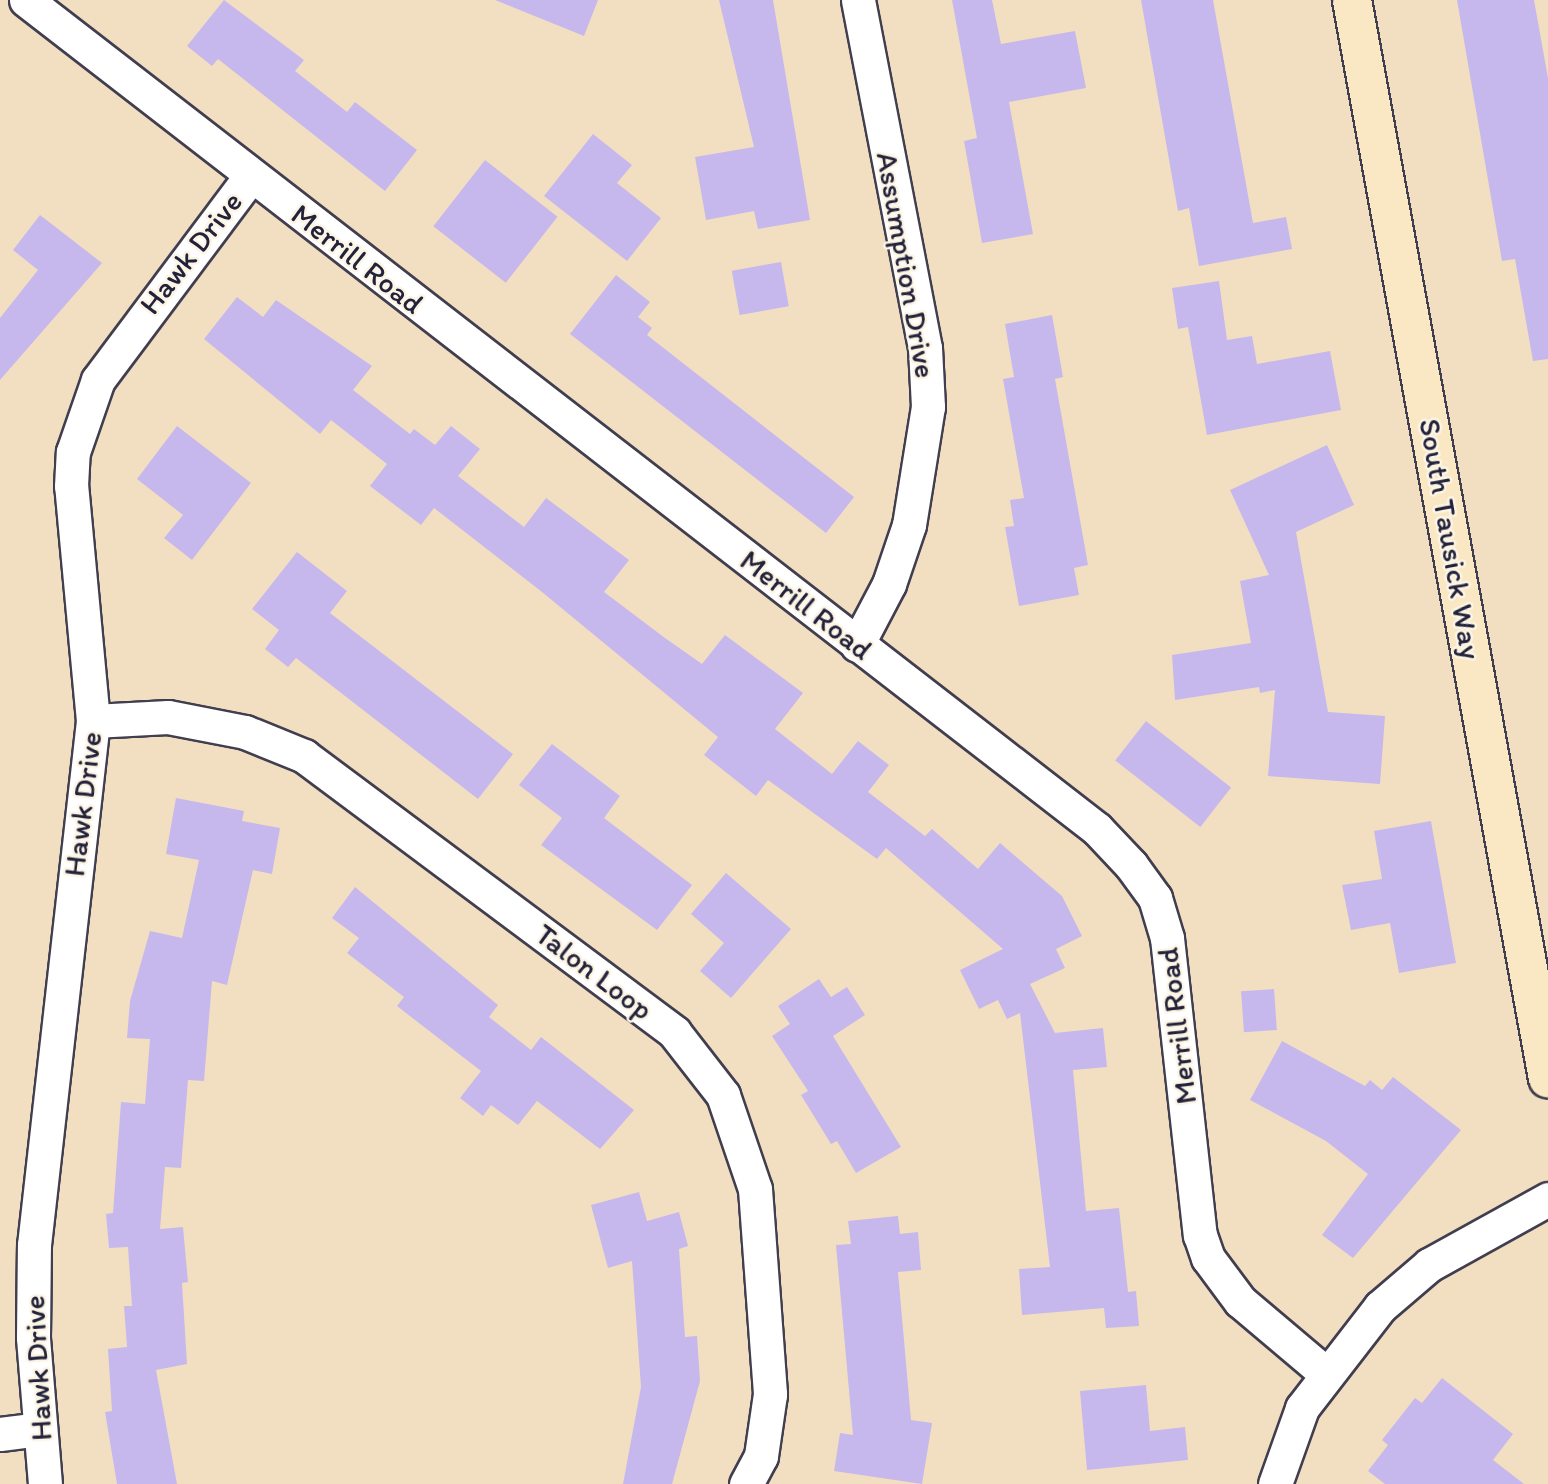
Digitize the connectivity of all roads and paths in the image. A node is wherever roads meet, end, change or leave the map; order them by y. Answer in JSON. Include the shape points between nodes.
{"nodes":[{"id":1,"x":26,"y":0,"type":"edge"},
{"id":2,"x":858,"y":0,"type":"edge"},
{"id":3,"x":1352,"y":0,"type":"edge"},
{"id":4,"x":250,"y":177,"type":"junction"},
{"id":5,"x":857,"y":645,"type":"junction"},
{"id":6,"x":93,"y":721,"type":"junction"},
{"id":7,"x":1548,"y":1078,"type":"edge"},
{"id":8,"x":1548,"y":1199,"type":"edge"},
{"id":9,"x":1324,"y":1372,"type":"junction"},
{"id":10,"x":39,"y":1429,"type":"junction"},
{"id":11,"x":0,"y":1434,"type":"edge"},
{"id":12,"x":45,"y":1484,"type":"edge"},
{"id":13,"x":746,"y":1484,"type":"edge"},
{"id":14,"x":1275,"y":1484,"type":"edge"}],
"edges":[{"from":1,"to":4,"type":"street","name":"Merrill Road"},
{"from":2,"to":5,"type":"street","name":"Assumption Drive","via":[[925,348],[928,407],[909,525],[889,584]]},
{"from":3,"to":7,"type":"main road","name":"South Tausick Way"},
{"from":4,"to":5,"type":"street","name":"Merrill Road"},
{"from":4,"to":6,"type":"street","name":"Hawk Drive","via":[[122,342],[82,417],[71,486]]},
{"from":5,"to":9,"type":"street","name":"Merrill Road","via":[[1097,829],[1154,898],[1175,983],[1200,1235],[1219,1280]]},
{"from":6,"to":10,"type":"street","name":"Hawk Drive","via":[[40,1146],[33,1337]]},
{"from":6,"to":13,"type":"street","name":"Talon Loop","via":[[168,717],[245,732],[304,757],[674,1032],[723,1095],[755,1189],[770,1394],[761,1455]]},
{"from":8,"to":9,"type":"street","via":[[1429,1265],[1380,1307]]},
{"from":9,"to":14,"type":"street","via":[[1302,1408]]},
{"from":10,"to":11,"type":"street"},
{"from":10,"to":12,"type":"street","name":"Hawk Drive"}]}
